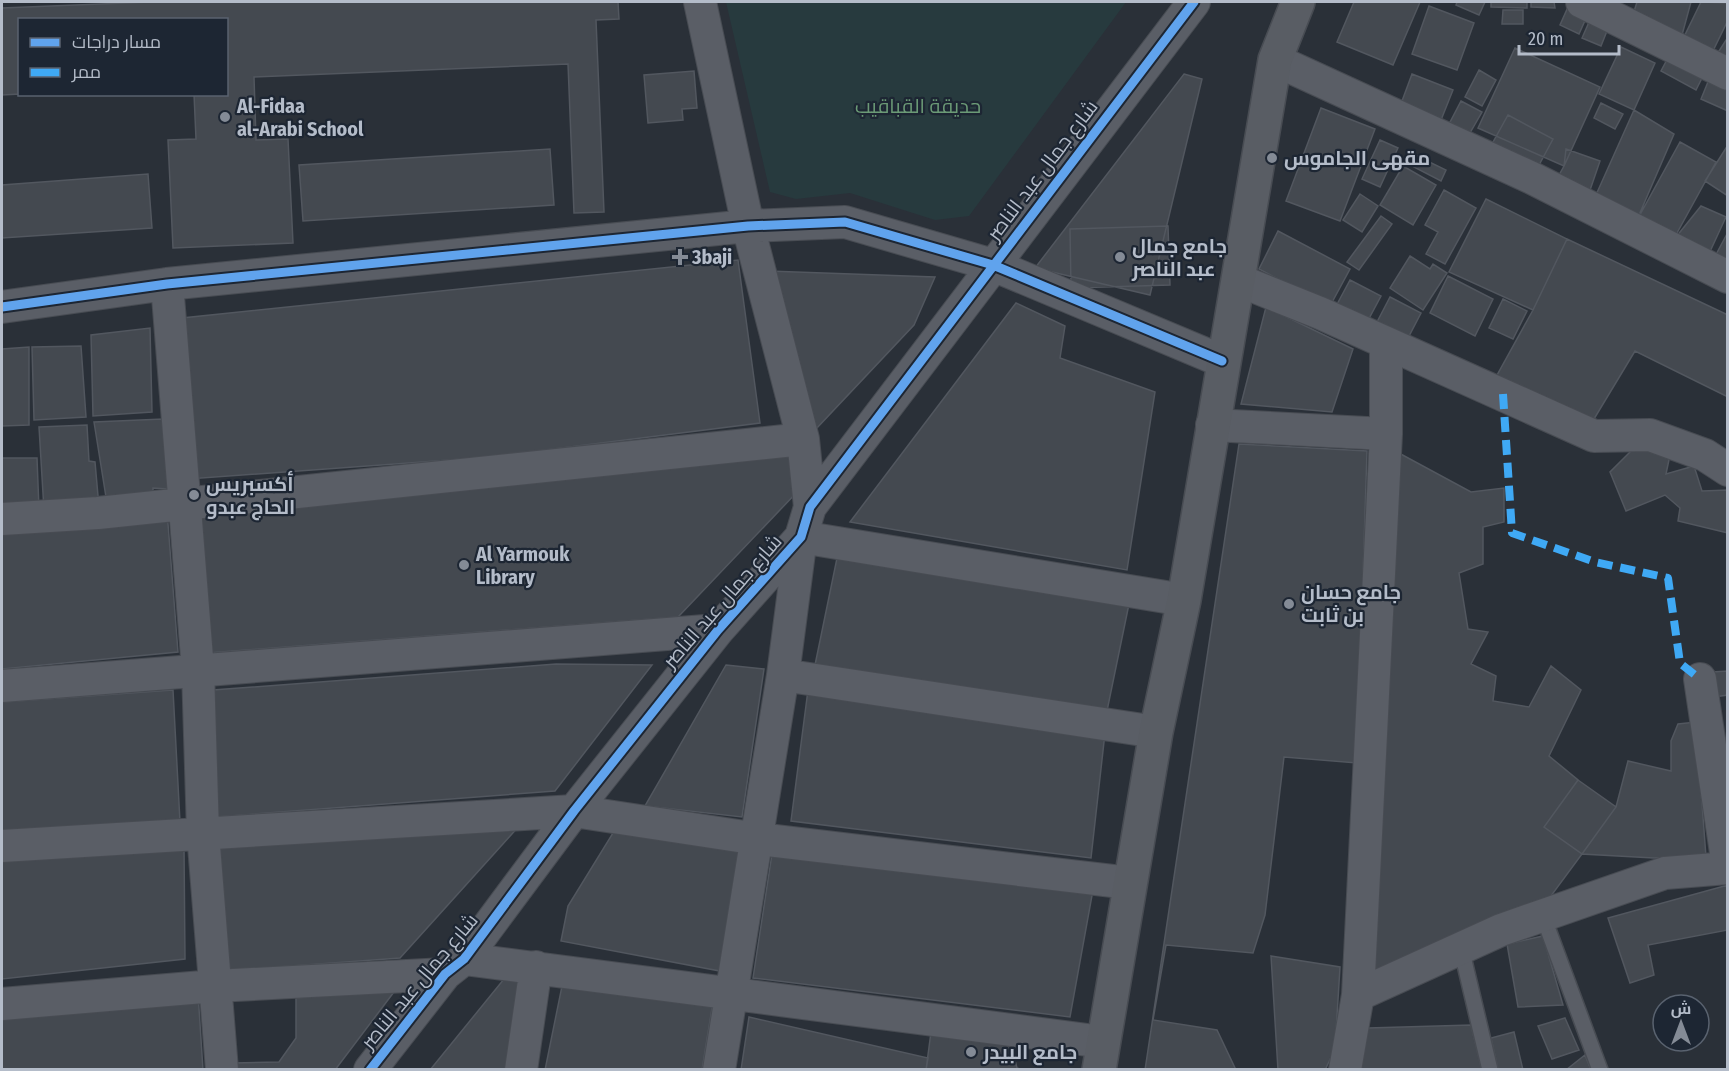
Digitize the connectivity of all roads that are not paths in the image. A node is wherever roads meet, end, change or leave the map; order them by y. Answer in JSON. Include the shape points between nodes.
{"nodes":[{"id":1,"x":700,"y":2,"type":"edge"},
{"id":2,"x":1194,"y":2,"type":"edge"},
{"id":3,"x":1298,"y":2,"type":"edge"},
{"id":4,"x":1582,"y":2,"type":"edge"},
{"id":5,"x":1275,"y":60,"type":"junction"},
{"id":6,"x":1728,"y":74,"type":"edge"},
{"id":7,"x":748,"y":226,"type":"junction"},
{"id":8,"x":993,"y":265,"type":"junction"},
{"id":9,"x":1728,"y":278,"type":"edge"},
{"id":10,"x":1238,"y":280,"type":"junction"},
{"id":11,"x":167,"y":284,"type":"junction"},
{"id":12,"x":2,"y":307,"type":"edge"},
{"id":13,"x":1386,"y":343,"type":"junction"},
{"id":14,"x":1222,"y":361,"type":"junction"},
{"id":15,"x":1212,"y":425,"type":"junction"},
{"id":16,"x":1386,"y":434,"type":"junction"},
{"id":17,"x":803,"y":439,"type":"junction"},
{"id":18,"x":1728,"y":470,"type":"edge"},
{"id":19,"x":184,"y":504,"type":"junction"},
{"id":20,"x":810,"y":507,"type":"junction"},
{"id":21,"x":2,"y":519,"type":"edge"},
{"id":22,"x":801,"y":537,"type":"junction"},
{"id":23,"x":1184,"y":600,"type":"junction"},
{"id":24,"x":718,"y":630,"type":"junction"},
{"id":25,"x":198,"y":670,"type":"junction"},
{"id":26,"x":783,"y":675,"type":"junction"},
{"id":27,"x":1700,"y":679,"type":"dead end"},
{"id":28,"x":2,"y":686,"type":"edge"},
{"id":29,"x":1156,"y":732,"type":"junction"},
{"id":30,"x":574,"y":811,"type":"junction"},
{"id":31,"x":203,"y":833,"type":"junction"},
{"id":32,"x":758,"y":839,"type":"junction"},
{"id":33,"x":2,"y":846,"type":"edge"},
{"id":34,"x":1728,"y":867,"type":"edge"},
{"id":35,"x":1130,"y":883,"type":"junction"},
{"id":36,"x":1543,"y":916,"type":"junction"},
{"id":37,"x":1461,"y":948,"type":"junction"},
{"id":38,"x":455,"y":967,"type":"junction"},
{"id":39,"x":536,"y":967,"type":"junction"},
{"id":40,"x":215,"y":986,"type":"junction"},
{"id":41,"x":730,"y":994,"type":"junction"},
{"id":42,"x":1358,"y":995,"type":"junction"},
{"id":43,"x":2,"y":1004,"type":"edge"},
{"id":44,"x":1101,"y":1056,"type":"edge"},
{"id":45,"x":222,"y":1070,"type":"edge"},
{"id":46,"x":370,"y":1070,"type":"edge"},
{"id":47,"x":520,"y":1070,"type":"edge"},
{"id":48,"x":719,"y":1070,"type":"edge"},
{"id":49,"x":1345,"y":1070,"type":"edge"},
{"id":50,"x":1490,"y":1070,"type":"edge"},
{"id":51,"x":1600,"y":1070,"type":"edge"}],
"edges":[{"from":1,"to":7,"type":"street"},
{"from":2,"to":8,"type":"street","name":"شارع جمال عبد الناصر"},
{"from":3,"to":5,"type":"main road"},
{"from":4,"to":6,"type":"street"},
{"from":5,"to":9,"type":"street","via":[[1532,178]]},
{"from":5,"to":10,"type":"main road"},
{"from":7,"to":8,"type":"street","via":[[845,222]]},
{"from":7,"to":11,"type":"street"},
{"from":7,"to":17,"type":"street"},
{"from":8,"to":14,"type":"street"},
{"from":8,"to":20,"type":"street","name":"شارع جمال عبد الناصر"},
{"from":10,"to":13,"type":"street"},
{"from":10,"to":14,"type":"main road"},
{"from":11,"to":12,"type":"street"},
{"from":11,"to":19,"type":"street"},
{"from":13,"to":16,"type":"street"},
{"from":13,"to":18,"type":"street","via":[[1594,436],[1650,435],[1705,455]]},
{"from":14,"to":15,"type":"main road"},
{"from":15,"to":16,"type":"street"},
{"from":15,"to":23,"type":"main road"},
{"from":16,"to":42,"type":"street"},
{"from":17,"to":19,"type":"street"},
{"from":17,"to":20,"type":"street"},
{"from":19,"to":21,"type":"street"},
{"from":19,"to":25,"type":"street"},
{"from":20,"to":22,"type":"street","name":"شارع جمال عبد الناصر"},
{"from":22,"to":23,"type":"street"},
{"from":22,"to":24,"type":"street","name":"شارع جمال عبد الناصر"},
{"from":22,"to":26,"type":"street"},
{"from":23,"to":29,"type":"main road"},
{"from":24,"to":25,"type":"street"},
{"from":24,"to":30,"type":"street","name":"شارع جمال عبد الناصر"},
{"from":25,"to":28,"type":"street"},
{"from":25,"to":31,"type":"street"},
{"from":26,"to":29,"type":"street"},
{"from":26,"to":32,"type":"street"},
{"from":27,"to":34,"type":"street"},
{"from":29,"to":35,"type":"main road"},
{"from":30,"to":31,"type":"street"},
{"from":30,"to":32,"type":"street"},
{"from":30,"to":38,"type":"street","name":"شارع جمال عبد الناصر"},
{"from":31,"to":33,"type":"street"},
{"from":31,"to":40,"type":"street"},
{"from":32,"to":35,"type":"street"},
{"from":32,"to":41,"type":"street"},
{"from":34,"to":36,"type":"street","via":[[1665,873]]},
{"from":35,"to":44,"type":"main road"},
{"from":36,"to":37,"type":"street"},
{"from":36,"to":51,"type":"lane"},
{"from":37,"to":42,"type":"street"},
{"from":37,"to":50,"type":"lane"},
{"from":38,"to":39,"type":"street"},
{"from":38,"to":40,"type":"street"},
{"from":38,"to":46,"type":"street","name":"شارع جمال عبد الناصر"},
{"from":39,"to":41,"type":"street"},
{"from":39,"to":47,"type":"street"},
{"from":40,"to":43,"type":"street"},
{"from":40,"to":45,"type":"street"},
{"from":41,"to":44,"type":"street"},
{"from":41,"to":48,"type":"street"},
{"from":42,"to":49,"type":"street"}]}
